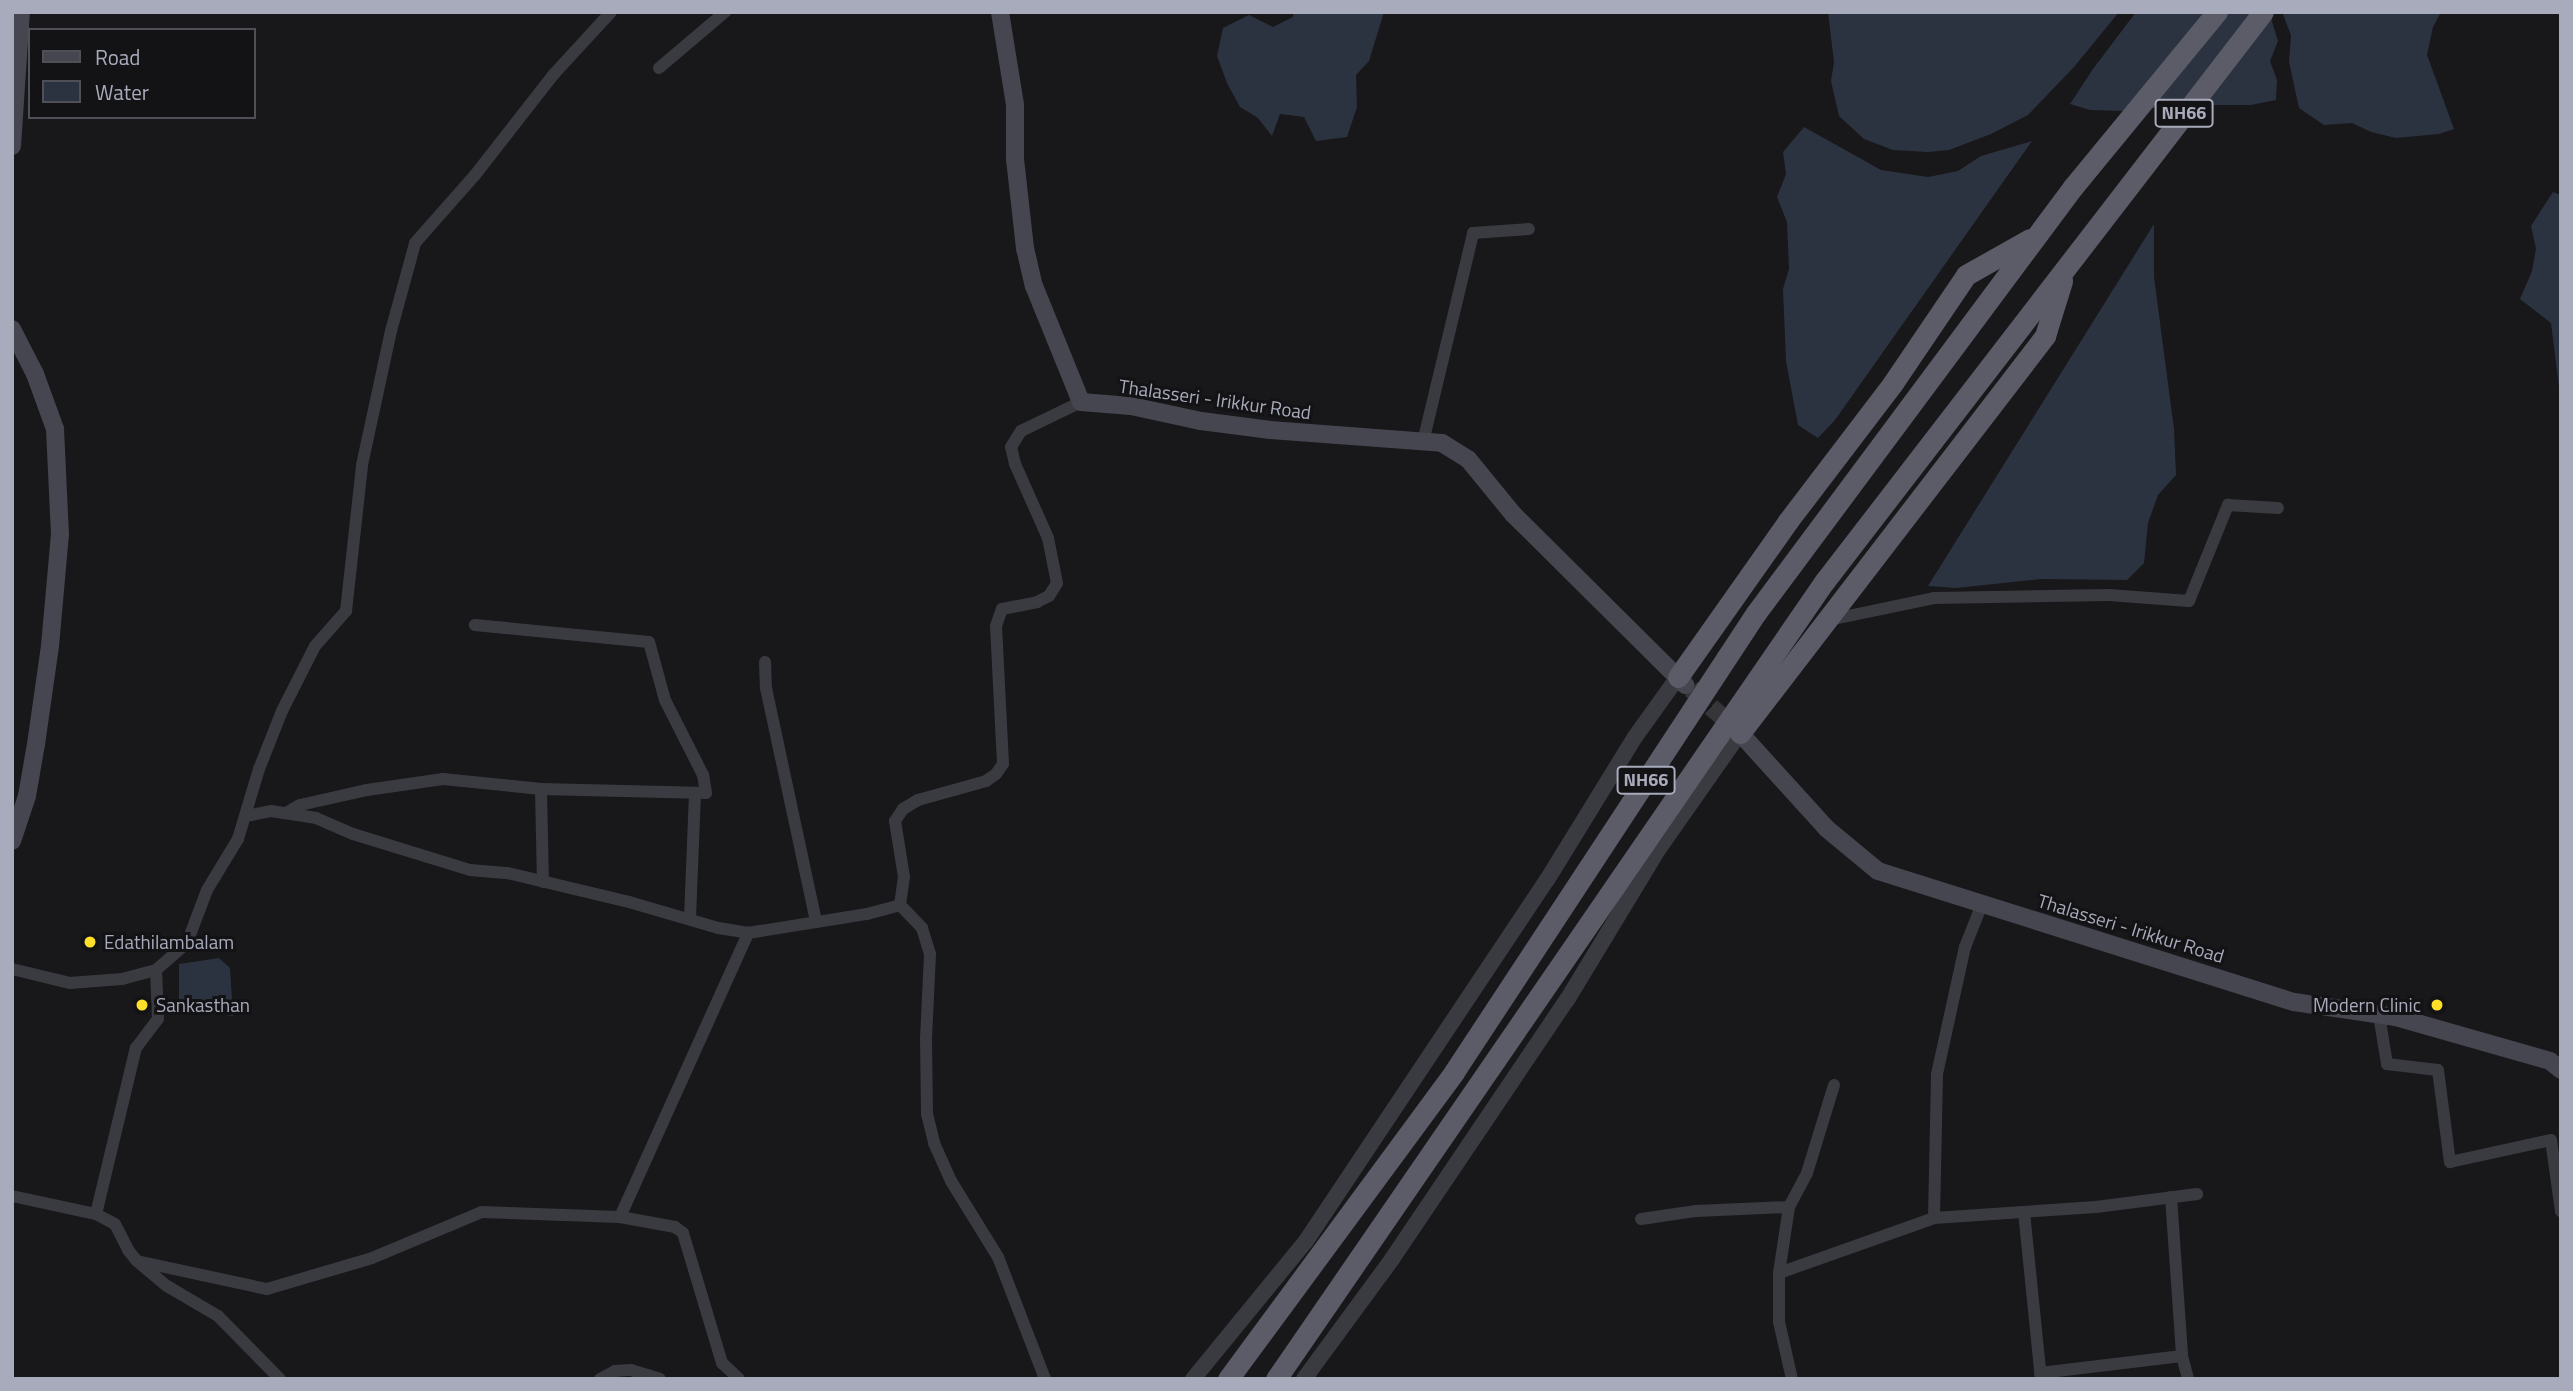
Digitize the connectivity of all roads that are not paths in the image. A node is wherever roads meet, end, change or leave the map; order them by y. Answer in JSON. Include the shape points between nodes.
{"nodes":[{"id":1,"x":21,"y":12,"type":"edge"},
{"id":2,"x":611,"y":12,"type":"edge"},
{"id":3,"x":725,"y":12,"type":"edge"},
{"id":4,"x":1000,"y":12,"type":"edge"},
{"id":5,"x":2217,"y":12,"type":"edge"},
{"id":6,"x":2263,"y":12,"type":"edge"},
{"id":7,"x":659,"y":68,"type":"dead end"},
{"id":8,"x":12,"y":146,"type":"edge"},
{"id":9,"x":1529,"y":229,"type":"dead end"},
{"id":10,"x":2036,"y":235,"type":"junction"},
{"id":11,"x":2067,"y":265,"type":"junction"},
{"id":12,"x":12,"y":329,"type":"edge"},
{"id":13,"x":1081,"y":402,"type":"junction"},
{"id":14,"x":1423,"y":442,"type":"junction"},
{"id":15,"x":2278,"y":508,"type":"dead end"},
{"id":16,"x":1829,"y":620,"type":"junction"},
{"id":17,"x":475,"y":625,"type":"dead end"},
{"id":18,"x":765,"y":662,"type":"dead end"},
{"id":19,"x":1682,"y":681,"type":"junction"},
{"id":20,"x":1740,"y":733,"type":"junction"},
{"id":21,"x":541,"y":789,"type":"junction"},
{"id":22,"x":695,"y":793,"type":"junction"},
{"id":23,"x":286,"y":813,"type":"junction"},
{"id":24,"x":246,"y":816,"type":"junction"},
{"id":25,"x":12,"y":841,"type":"edge"},
{"id":26,"x":542,"y":882,"type":"junction"},
{"id":27,"x":1982,"y":904,"type":"junction"},
{"id":28,"x":900,"y":905,"type":"junction"},
{"id":29,"x":690,"y":918,"type":"junction"},
{"id":30,"x":816,"y":922,"type":"junction"},
{"id":31,"x":748,"y":933,"type":"junction"},
{"id":32,"x":12,"y":969,"type":"edge"},
{"id":33,"x":156,"y":970,"type":"junction"},
{"id":34,"x":2379,"y":1015,"type":"junction"},
{"id":35,"x":2561,"y":1070,"type":"edge"},
{"id":36,"x":1834,"y":1085,"type":"dead end"},
{"id":37,"x":2197,"y":1194,"type":"dead end"},
{"id":38,"x":12,"y":1196,"type":"edge"},
{"id":39,"x":2171,"y":1197,"type":"junction"},
{"id":40,"x":1789,"y":1207,"type":"junction"},
{"id":41,"x":2561,"y":1211,"type":"edge"},
{"id":42,"x":2024,"y":1212,"type":"junction"},
{"id":43,"x":96,"y":1214,"type":"junction"},
{"id":44,"x":620,"y":1217,"type":"junction"},
{"id":45,"x":1934,"y":1218,"type":"junction"},
{"id":46,"x":1641,"y":1219,"type":"dead end"},
{"id":47,"x":137,"y":1261,"type":"junction"},
{"id":48,"x":1779,"y":1273,"type":"junction"},
{"id":49,"x":2182,"y":1356,"type":"junction"},
{"id":50,"x":2041,"y":1376,"type":"edge"},
{"id":51,"x":280,"y":1379,"type":"edge"},
{"id":52,"x":600,"y":1379,"type":"edge"},
{"id":53,"x":660,"y":1379,"type":"edge"},
{"id":54,"x":738,"y":1379,"type":"edge"},
{"id":55,"x":1045,"y":1379,"type":"edge"},
{"id":56,"x":1193,"y":1379,"type":"edge"},
{"id":57,"x":1228,"y":1379,"type":"edge"},
{"id":58,"x":1276,"y":1379,"type":"edge"},
{"id":59,"x":1304,"y":1379,"type":"edge"},
{"id":60,"x":1792,"y":1379,"type":"edge"},
{"id":61,"x":2188,"y":1379,"type":"edge"}],
"edges":[{"from":1,"to":8,"type":"main road"},
{"from":2,"to":24,"type":"street","via":[[415,243],[362,465],[346,611],[316,646],[282,711]]},
{"from":3,"to":7,"type":"street"},
{"from":4,"to":13,"type":"main road","via":[[1015,105],[1015,159],[1025,248],[1034,286]]},
{"from":5,"to":10,"type":"highway","number":"NH66"},
{"from":6,"to":11,"type":"highway","number":"NH66"},
{"from":9,"to":14,"type":"street","via":[[1474,233]]},
{"from":10,"to":19,"type":"highway","via":[[1966,275],[1893,383],[1788,521]]},
{"from":10,"to":57,"type":"highway","number":"NH66","via":[[1756,613],[1454,1072]]},
{"from":11,"to":16,"type":"highway","via":[[2045,336]]},
{"from":11,"to":58,"type":"highway","number":"NH66","via":[[1781,642]]},
{"from":12,"to":25,"type":"main road","via":[[55,429],[60,534],[36,744],[27,796]]},
{"from":13,"to":14,"type":"main road","name":"Thalasseri - Irikkur Road","via":[[1270,430]]},
{"from":13,"to":28,"type":"street","via":[[1020,431],[1011,447],[1048,538],[1057,583],[1049,596],[1037,602],[1002,609],[996,626],[1003,764],[986,781],[918,800],[895,821],[904,877]]},
{"from":14,"to":19,"type":"main road","name":"Thalasseri - Irikkur Road","via":[[1442,443],[1468,459],[1513,514]]},
{"from":15,"to":16,"type":"street","via":[[2228,505],[2189,601],[2109,595],[1934,598]]},
{"from":16,"to":20,"type":"highway"},
{"from":17,"to":22,"type":"street","via":[[649,642],[665,700],[706,786],[706,793]]},
{"from":18,"to":30,"type":"street","via":[[766,688]]},
{"from":19,"to":56,"type":"street","via":[[1635,737],[1547,880],[1306,1241]]},
{"from":20,"to":27,"type":"main road","name":"Thalasseri - Irikkur Road","via":[[1826,828],[1878,872]]},
{"from":20,"to":59,"type":"street","via":[[1658,850],[1567,1000],[1392,1259]]},
{"from":21,"to":22,"type":"street"},
{"from":21,"to":23,"type":"street","via":[[443,779],[367,790],[300,805]]},
{"from":21,"to":26,"type":"street"},
{"from":22,"to":29,"type":"street"},
{"from":23,"to":24,"type":"street"},
{"from":23,"to":26,"type":"street","via":[[316,818],[470,870]]},
{"from":24,"to":33,"type":"street","via":[[238,839],[207,890],[187,943]]},
{"from":26,"to":29,"type":"street"},
{"from":27,"to":34,"type":"main road","name":"Thalasseri - Irikkur Road","via":[[2294,1002]]},
{"from":27,"to":45,"type":"street","via":[[1965,947],[1937,1074]]},
{"from":28,"to":30,"type":"street"},
{"from":28,"to":55,"type":"street","via":[[922,928],[930,954],[927,1114],[934,1143],[951,1181],[998,1257]]},
{"from":29,"to":31,"type":"street"},
{"from":30,"to":31,"type":"street"},
{"from":31,"to":44,"type":"street"},
{"from":32,"to":33,"type":"street","via":[[70,983],[122,979]]},
{"from":33,"to":43,"type":"street","via":[[158,1019],[136,1048]]},
{"from":34,"to":35,"type":"main road","name":"Thalasseri - Irikkur Road","via":[[2550,1061]]},
{"from":34,"to":41,"type":"street","via":[[2387,1064],[2438,1070],[2450,1163],[2551,1140]]},
{"from":36,"to":40,"type":"street","via":[[1807,1173]]},
{"from":37,"to":39,"type":"street"},
{"from":38,"to":43,"type":"street"},
{"from":39,"to":42,"type":"street"},
{"from":39,"to":49,"type":"street"},
{"from":40,"to":46,"type":"street"},
{"from":40,"to":48,"type":"street"},
{"from":42,"to":45,"type":"street"},
{"from":42,"to":50,"type":"street"},
{"from":43,"to":47,"type":"street","via":[[115,1224]]},
{"from":44,"to":47,"type":"street","via":[[482,1212],[372,1258],[267,1289]]},
{"from":44,"to":54,"type":"street","via":[[675,1227],[683,1233],[722,1363]]},
{"from":45,"to":48,"type":"street"},
{"from":47,"to":51,"type":"street","via":[[167,1286],[218,1316]]},
{"from":48,"to":60,"type":"street","via":[[1779,1322]]},
{"from":49,"to":50,"type":"street"},
{"from":49,"to":61,"type":"street"},
{"from":52,"to":53,"type":"street","via":[[615,1371],[631,1370]]}]}
